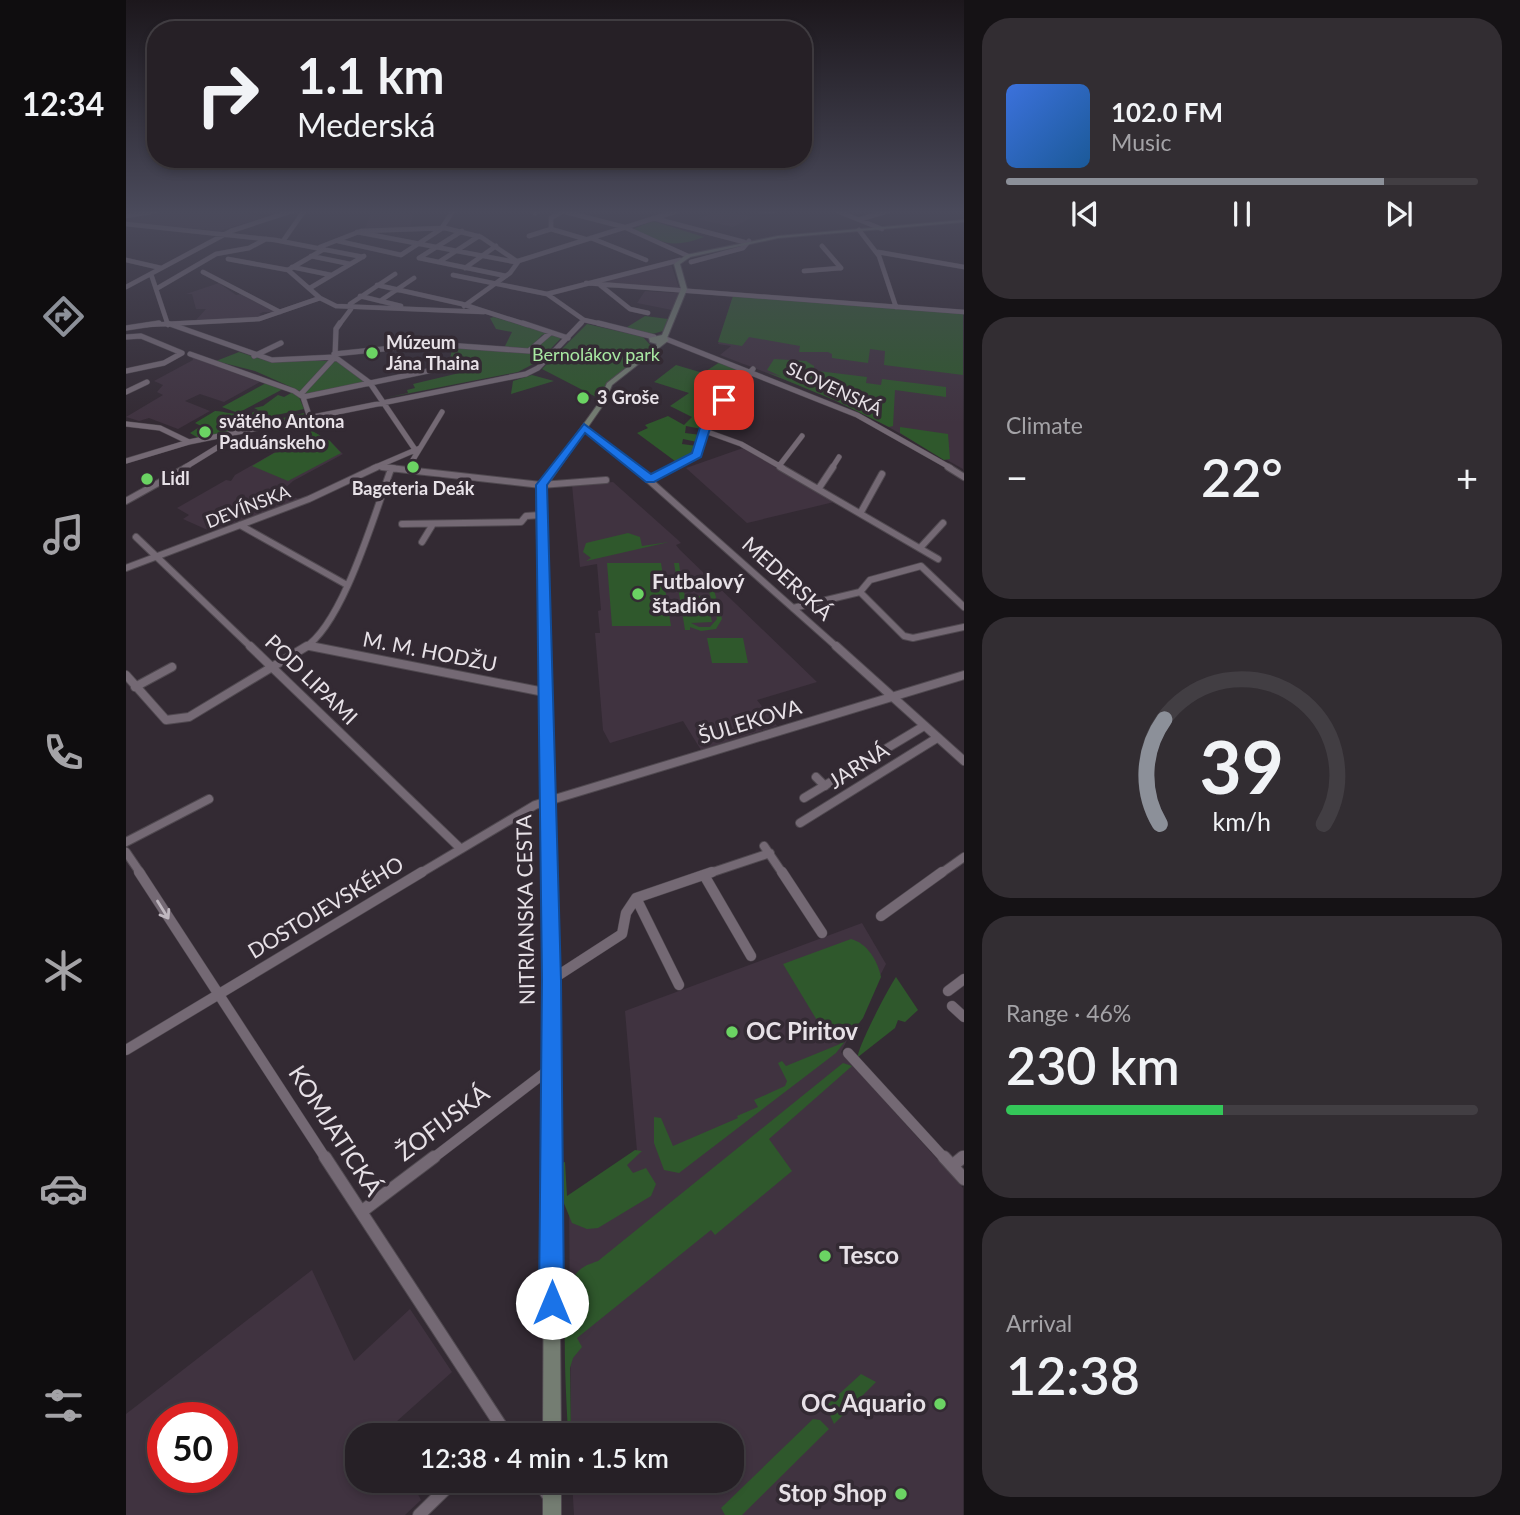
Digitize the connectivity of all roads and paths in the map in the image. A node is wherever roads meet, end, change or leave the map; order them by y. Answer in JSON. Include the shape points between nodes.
{"nodes":[{"id":1,"x":154,"y":282,"type":"edge"},
{"id":2,"x":169,"y":282,"type":"edge"},
{"id":3,"x":221,"y":282,"type":"edge"},
{"id":4,"x":304,"y":282,"type":"edge"},
{"id":5,"x":320,"y":282,"type":"edge"},
{"id":6,"x":382,"y":282,"type":"edge"},
{"id":7,"x":408,"y":282,"type":"edge"},
{"id":8,"x":484,"y":282,"type":"edge"},
{"id":9,"x":498,"y":282,"type":"edge"},
{"id":10,"x":586,"y":282,"type":"joint"},
{"id":11,"x":683,"y":282,"type":"edge"},
{"id":12,"x":890,"y":282,"type":"edge"},
{"id":13,"x":495,"y":284,"type":"junction"},
{"id":14,"x":377,"y":285,"type":"junction"},
{"id":15,"x":600,"y":285,"type":"junction"},
{"id":16,"x":310,"y":288,"type":"junction"},
{"id":17,"x":156,"y":289,"type":"junction"},
{"id":18,"x":396,"y":290,"type":"junction"},
{"id":19,"x":684,"y":291,"type":"junction"},
{"id":20,"x":547,"y":294,"type":"junction"},
{"id":21,"x":359,"y":296,"type":"junction"},
{"id":22,"x":424,"y":296,"type":"junction"},
{"id":23,"x":320,"y":298,"type":"junction"},
{"id":24,"x":380,"y":301,"type":"junction"},
{"id":25,"x":466,"y":305,"type":"junction"},
{"id":26,"x":896,"y":307,"type":"junction"},
{"id":27,"x":406,"y":308,"type":"junction"},
{"id":28,"x":351,"y":309,"type":"junction"},
{"id":29,"x":455,"y":310,"type":"junction"},
{"id":30,"x":280,"y":312,"type":"junction"},
{"id":31,"x":484,"y":312,"type":"junction"},
{"id":32,"x":964,"y":312,"type":"edge"},
{"id":33,"x":648,"y":313,"type":"dead end"},
{"id":34,"x":583,"y":320,"type":"junction"},
{"id":35,"x":166,"y":323,"type":"junction"},
{"id":36,"x":126,"y":328,"type":"edge"},
{"id":37,"x":550,"y":333,"type":"junction"},
{"id":38,"x":126,"y":337,"type":"edge"},
{"id":39,"x":568,"y":338,"type":"junction"},
{"id":40,"x":658,"y":341,"type":"junction"},
{"id":41,"x":286,"y":349,"type":"dead end"},
{"id":42,"x":190,"y":354,"type":"dead end"},
{"id":43,"x":254,"y":356,"type":"junction"},
{"id":44,"x":335,"y":356,"type":"junction"},
{"id":45,"x":447,"y":367,"type":"dead end"},
{"id":46,"x":754,"y":369,"type":"junction"},
{"id":47,"x":126,"y":371,"type":"edge"},
{"id":48,"x":147,"y":382,"type":"dead end"},
{"id":49,"x":370,"y":383,"type":"junction"},
{"id":50,"x":127,"y":391,"type":"edge"},
{"id":51,"x":140,"y":395,"type":"dead end"},
{"id":52,"x":302,"y":396,"type":"junction"},
{"id":53,"x":383,"y":403,"type":"junction"},
{"id":54,"x":442,"y":412,"type":"dead end"},
{"id":55,"x":310,"y":418,"type":"junction"},
{"id":56,"x":126,"y":424,"type":"edge"},
{"id":57,"x":584,"y":427,"type":"junction"},
{"id":58,"x":705,"y":431,"type":"junction"},
{"id":59,"x":221,"y":436,"type":"junction"},
{"id":60,"x":802,"y":436,"type":"dead end"},
{"id":61,"x":189,"y":442,"type":"junction"},
{"id":62,"x":417,"y":448,"type":"junction"},
{"id":63,"x":839,"y":457,"type":"dead end"},
{"id":64,"x":126,"y":461,"type":"edge"},
{"id":65,"x":378,"y":466,"type":"junction"},
{"id":66,"x":779,"y":466,"type":"junction"},
{"id":67,"x":391,"y":470,"type":"junction"},
{"id":68,"x":407,"y":470,"type":"junction"},
{"id":69,"x":882,"y":474,"type":"dead end"},
{"id":70,"x":964,"y":477,"type":"edge"},
{"id":71,"x":650,"y":479,"type":"junction"},
{"id":72,"x":606,"y":480,"type":"dead end"},
{"id":73,"x":541,"y":485,"type":"junction"},
{"id":74,"x":819,"y":488,"type":"junction"},
{"id":75,"x":126,"y":501,"type":"edge"},
{"id":76,"x":861,"y":512,"type":"junction"},
{"id":77,"x":541,"y":515,"type":"junction"},
{"id":78,"x":943,"y":523,"type":"dead end"},
{"id":79,"x":402,"y":524,"type":"dead end"},
{"id":80,"x":433,"y":524,"type":"junction"},
{"id":81,"x":240,"y":526,"type":"junction"},
{"id":82,"x":136,"y":537,"type":"dead end"},
{"id":83,"x":422,"y":542,"type":"dead end"},
{"id":84,"x":920,"y":548,"type":"junction"},
{"id":85,"x":156,"y":557,"type":"junction"},
{"id":86,"x":938,"y":559,"type":"dead end"},
{"id":87,"x":126,"y":568,"type":"edge"},
{"id":88,"x":347,"y":585,"type":"junction"},
{"id":89,"x":860,"y":592,"type":"junction"},
{"id":90,"x":964,"y":607,"type":"edge"},
{"id":91,"x":793,"y":608,"type":"junction"},
{"id":92,"x":964,"y":627,"type":"edge"},
{"id":93,"x":309,"y":646,"type":"junction"},
{"id":94,"x":172,"y":667,"type":"dead end"},
{"id":95,"x":272,"y":667,"type":"junction"},
{"id":96,"x":126,"y":675,"type":"edge"},
{"id":97,"x":964,"y":675,"type":"edge"},
{"id":98,"x":135,"y":687,"type":"junction"},
{"id":99,"x":544,"y":692,"type":"junction"},
{"id":100,"x":892,"y":697,"type":"junction"},
{"id":101,"x":924,"y":726,"type":"junction"},
{"id":102,"x":937,"y":738,"type":"junction"},
{"id":103,"x":964,"y":761,"type":"edge"},
{"id":104,"x":816,"y":777,"type":"dead end"},
{"id":105,"x":825,"y":786,"type":"junction"},
{"id":106,"x":804,"y":798,"type":"dead end"},
{"id":107,"x":209,"y":799,"type":"dead end"},
{"id":108,"x":547,"y":802,"type":"junction"},
{"id":109,"x":800,"y":823,"type":"dead end"},
{"id":110,"x":126,"y":842,"type":"edge"},
{"id":111,"x":461,"y":849,"type":"junction"},
{"id":112,"x":126,"y":852,"type":"edge"},
{"id":113,"x":964,"y":857,"type":"edge"},
{"id":114,"x":704,"y":875,"type":"junction"},
{"id":115,"x":636,"y":898,"type":"junction"},
{"id":116,"x":644,"y":915,"type":"junction"},
{"id":117,"x":881,"y":916,"type":"dead end"},
{"id":118,"x":626,"y":918,"type":"junction"},
{"id":119,"x":822,"y":933,"type":"dead end"},
{"id":120,"x":751,"y":956,"type":"dead end"},
{"id":121,"x":964,"y":979,"type":"edge"},
{"id":122,"x":551,"y":980,"type":"junction"},
{"id":123,"x":679,"y":985,"type":"dead end"},
{"id":124,"x":948,"y":990,"type":"dead end"},
{"id":125,"x":219,"y":994,"type":"junction"},
{"id":126,"x":952,"y":1006,"type":"dead end"},
{"id":127,"x":964,"y":1017,"type":"edge"},
{"id":128,"x":126,"y":1050,"type":"edge"},
{"id":129,"x":848,"y":1053,"type":"dead end"},
{"id":130,"x":551,"y":1068,"type":"junction"},
{"id":131,"x":964,"y":1156,"type":"edge"},
{"id":132,"x":952,"y":1166,"type":"junction"},
{"id":133,"x":964,"y":1179,"type":"edge"},
{"id":134,"x":361,"y":1212,"type":"junction"},
{"id":135,"x":499,"y":1423,"type":"edge"},
{"id":136,"x":552,"y":1423,"type":"edge"},
{"id":137,"x":442,"y":1493,"type":"edge"},
{"id":138,"x":544,"y":1493,"type":"edge"},
{"id":139,"x":552,"y":1509,"type":"edge"},
{"id":140,"x":419,"y":1515,"type":"edge"}],
"edges":[{"from":1,"to":17,"type":"street"},
{"from":2,"to":17,"type":"street"},
{"from":3,"to":30,"type":"street"},
{"from":4,"to":16,"type":"street"},
{"from":5,"to":16,"type":"street"},
{"from":6,"to":14,"type":"street"},
{"from":7,"to":18,"type":"street"},
{"from":8,"to":13,"type":"street"},
{"from":9,"to":13,"type":"street"},
{"from":10,"to":15,"type":"street"},
{"from":10,"to":20,"type":"street"},
{"from":11,"to":19,"type":"main road"},
{"from":12,"to":26,"type":"street"},
{"from":13,"to":20,"type":"street"},
{"from":13,"to":25,"type":"street"},
{"from":14,"to":18,"type":"street"},
{"from":14,"to":21,"type":"street"},
{"from":15,"to":19,"type":"street"},
{"from":15,"to":33,"type":"street","via":[[627,308]]},
{"from":16,"to":23,"type":"street"},
{"from":17,"to":35,"type":"street"},
{"from":18,"to":22,"type":"street"},
{"from":18,"to":24,"type":"street"},
{"from":19,"to":26,"type":"street"},
{"from":19,"to":40,"type":"main road"},
{"from":20,"to":34,"type":"street"},
{"from":21,"to":24,"type":"street"},
{"from":21,"to":28,"type":"street"},
{"from":22,"to":25,"type":"street"},
{"from":22,"to":27,"type":"street"},
{"from":23,"to":28,"type":"street"},
{"from":23,"to":30,"type":"street"},
{"from":24,"to":27,"type":"street"},
{"from":25,"to":29,"type":"street"},
{"from":25,"to":31,"type":"street"},
{"from":26,"to":32,"type":"street"},
{"from":27,"to":28,"type":"street"},
{"from":27,"to":29,"type":"street"},
{"from":28,"to":44,"type":"street","via":[[336,329]]},
{"from":29,"to":31,"type":"street"},
{"from":30,"to":35,"type":"street","via":[[252,320]]},
{"from":31,"to":37,"type":"street"},
{"from":34,"to":39,"type":"street"},
{"from":34,"to":40,"type":"street","name":"SLOVENSKÁ"},
{"from":35,"to":36,"type":"street"},
{"from":35,"to":43,"type":"street"},
{"from":37,"to":39,"type":"street"},
{"from":37,"to":44,"type":"street","via":[[532,350],[432,344]]},
{"from":38,"to":47,"type":"street","via":[[141,336],[183,353],[164,363]]},
{"from":39,"to":53,"type":"street","via":[[538,368]]},
{"from":40,"to":46,"type":"street","name":"SLOVENSKÁ"},
{"from":40,"to":57,"type":"main road","via":[[609,384]]},
{"from":41,"to":43,"type":"street","via":[[278,344]]},
{"from":42,"to":52,"type":"street"},
{"from":43,"to":44,"type":"street","via":[[272,360]]},
{"from":44,"to":49,"type":"street"},
{"from":44,"to":52,"type":"street"},
{"from":45,"to":49,"type":"street"},
{"from":46,"to":58,"type":"street","via":[[709,415]]},
{"from":46,"to":70,"type":"street","name":"SLOVENSKÁ","via":[[831,401]]},
{"from":48,"to":50,"type":"street"},
{"from":49,"to":52,"type":"street"},
{"from":49,"to":53,"type":"street"},
{"from":50,"to":51,"type":"street"},
{"from":52,"to":55,"type":"street"},
{"from":53,"to":55,"type":"street"},
{"from":53,"to":62,"type":"street"},
{"from":54,"to":62,"type":"street"},
{"from":55,"to":59,"type":"street"},
{"from":56,"to":61,"type":"street","via":[[160,428]]},
{"from":57,"to":71,"type":"street","name":"MEDERSKÁ"},
{"from":57,"to":73,"type":"main road"},
{"from":58,"to":66,"type":"street","via":[[741,444]]},
{"from":58,"to":71,"type":"street","via":[[695,457]]},
{"from":59,"to":61,"type":"street"},
{"from":59,"to":75,"type":"street","via":[[223,444],[218,449]]},
{"from":60,"to":66,"type":"street"},
{"from":61,"to":64,"type":"street"},
{"from":62,"to":65,"type":"street","name":"DEVÍNSKA"},
{"from":62,"to":68,"type":"street"},
{"from":63,"to":74,"type":"street"},
{"from":65,"to":67,"type":"street"},
{"from":65,"to":81,"type":"street","name":"DEVÍNSKA"},
{"from":66,"to":74,"type":"street"},
{"from":67,"to":68,"type":"street"},
{"from":67,"to":88,"type":"street"},
{"from":68,"to":73,"type":"street"},
{"from":69,"to":76,"type":"street"},
{"from":71,"to":91,"type":"street","name":"MEDERSKÁ"},
{"from":72,"to":73,"type":"street"},
{"from":73,"to":77,"type":"main road","name":"NITRIANSKA CESTA"},
{"from":74,"to":76,"type":"street"},
{"from":76,"to":84,"type":"street"},
{"from":77,"to":80,"type":"street","via":[[526,516],[522,522]]},
{"from":77,"to":99,"type":"main road","name":"NITRIANSKA CESTA"},
{"from":78,"to":84,"type":"street"},
{"from":79,"to":80,"type":"street"},
{"from":80,"to":83,"type":"street"},
{"from":81,"to":85,"type":"street","name":"DEVÍNSKA"},
{"from":81,"to":88,"type":"street"},
{"from":82,"to":85,"type":"street","name":"POD LIPAMI"},
{"from":84,"to":86,"type":"street"},
{"from":85,"to":87,"type":"street","name":"DEVÍNSKA"},
{"from":85,"to":95,"type":"street","name":"POD LIPAMI"},
{"from":88,"to":93,"type":"street"},
{"from":89,"to":90,"type":"street","via":[[870,580],[921,566]]},
{"from":89,"to":91,"type":"street"},
{"from":89,"to":92,"type":"street","via":[[904,636]]},
{"from":91,"to":100,"type":"street","name":"MEDERSKÁ"},
{"from":93,"to":95,"type":"street"},
{"from":93,"to":99,"type":"street","name":"M. M. HODŽU"},
{"from":94,"to":98,"type":"street"},
{"from":95,"to":98,"type":"street","via":[[189,717],[166,720]]},
{"from":95,"to":111,"type":"street","name":"POD LIPAMI"},
{"from":96,"to":98,"type":"street"},
{"from":97,"to":100,"type":"street","name":"ŠULEKOVA"},
{"from":99,"to":108,"type":"main road","name":"NITRIANSKA CESTA"},
{"from":100,"to":101,"type":"street","name":"MEDERSKÁ"},
{"from":100,"to":108,"type":"street","name":"ŠULEKOVA"},
{"from":101,"to":102,"type":"street","name":"MEDERSKÁ"},
{"from":101,"to":105,"type":"street"},
{"from":102,"to":103,"type":"street","name":"MEDERSKÁ"},
{"from":102,"to":109,"type":"street","name":"JARNÁ"},
{"from":104,"to":105,"type":"street"},
{"from":105,"to":106,"type":"street"},
{"from":107,"to":110,"type":"street"},
{"from":108,"to":111,"type":"street","name":"DOSTOJEVSKÉHO","via":[[535,804]]},
{"from":108,"to":122,"type":"main road","name":"NITRIANSKA CESTA"},
{"from":111,"to":125,"type":"street","name":"DOSTOJEVSKÉHO"},
{"from":112,"to":125,"type":"street","name":"KOMJATICKÁ","one_way":true},
{"from":113,"to":117,"type":"street"},
{"from":114,"to":115,"type":"street"},
{"from":114,"to":119,"type":"street","via":[[767,849]]},
{"from":114,"to":120,"type":"street"},
{"from":115,"to":116,"type":"street"},
{"from":115,"to":118,"type":"street"},
{"from":116,"to":118,"type":"street"},
{"from":116,"to":123,"type":"street"},
{"from":118,"to":122,"type":"street","via":[[622,934]]},
{"from":121,"to":124,"type":"street"},
{"from":122,"to":130,"type":"main road","name":"NITRIANSKA CESTA"},
{"from":125,"to":128,"type":"street","name":"DOSTOJEVSKÉHO"},
{"from":125,"to":134,"type":"street","name":"KOMJATICKÁ"},
{"from":126,"to":127,"type":"street"},
{"from":129,"to":132,"type":"street"},
{"from":130,"to":134,"type":"street","name":"ŽOFIJSKÁ"},
{"from":130,"to":136,"type":"main road","name":"NITRIANSKA CESTA"},
{"from":131,"to":132,"type":"street"},
{"from":132,"to":133,"type":"street"},
{"from":134,"to":135,"type":"street","name":"KOMJATICKÁ"},
{"from":137,"to":140,"type":"street"},
{"from":138,"to":139,"type":"street"}]}
